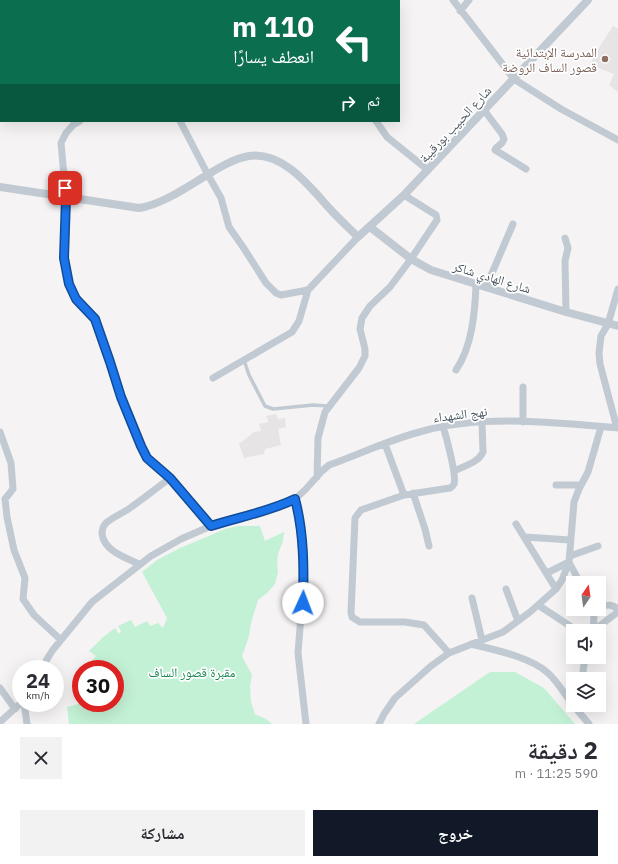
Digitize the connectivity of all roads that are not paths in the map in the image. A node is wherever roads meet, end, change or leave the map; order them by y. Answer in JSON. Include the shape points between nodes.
{"nodes":[{"id":1,"x":453,"y":0,"type":"edge"},
{"id":2,"x":469,"y":0,"type":"edge"},
{"id":3,"x":588,"y":0,"type":"edge"},
{"id":4,"x":460,"y":10,"type":"junction"},
{"id":5,"x":514,"y":79,"type":"junction"},
{"id":6,"x":484,"y":110,"type":"junction"},
{"id":7,"x":78,"y":122,"type":"edge"},
{"id":8,"x":181,"y":122,"type":"edge"},
{"id":9,"x":377,"y":122,"type":"edge"},
{"id":10,"x":618,"y":140,"type":"edge"},
{"id":11,"x":526,"y":169,"type":"dead end"},
{"id":12,"x":428,"y":170,"type":"junction"},
{"id":13,"x":208,"y":174,"type":"junction"},
{"id":14,"x":0,"y":187,"type":"edge"},
{"id":15,"x":404,"y":194,"type":"junction"},
{"id":16,"x":66,"y":198,"type":"junction"},
{"id":17,"x":513,"y":224,"type":"dead end"},
{"id":18,"x":370,"y":227,"type":"junction"},
{"id":19,"x":358,"y":237,"type":"junction"},
{"id":20,"x":565,"y":238,"type":"dead end"},
{"id":21,"x":411,"y":259,"type":"junction"},
{"id":22,"x":476,"y":285,"type":"junction"},
{"id":23,"x":486,"y":288,"type":"junction"},
{"id":24,"x":618,"y":289,"type":"edge"},
{"id":25,"x":308,"y":290,"type":"junction"},
{"id":26,"x":566,"y":312,"type":"junction"},
{"id":27,"x":608,"y":324,"type":"junction"},
{"id":28,"x":618,"y":326,"type":"edge"},
{"id":29,"x":244,"y":360,"type":"junction"},
{"id":30,"x":456,"y":370,"type":"dead end"},
{"id":31,"x":213,"y":378,"type":"dead end"},
{"id":32,"x":523,"y":387,"type":"dead end"},
{"id":33,"x":329,"y":406,"type":"junction"},
{"id":34,"x":482,"y":422,"type":"junction"},
{"id":35,"x":523,"y":422,"type":"junction"},
{"id":36,"x":443,"y":426,"type":"junction"},
{"id":37,"x":601,"y":427,"type":"junction"},
{"id":38,"x":618,"y":428,"type":"edge"},
{"id":39,"x":0,"y":432,"type":"edge"},
{"id":40,"x":385,"y":444,"type":"junction"},
{"id":41,"x":454,"y":471,"type":"junction"},
{"id":42,"x":316,"y":477,"type":"junction"},
{"id":43,"x":170,"y":478,"type":"junction"},
{"id":44,"x":556,"y":485,"type":"dead end"},
{"id":45,"x":581,"y":485,"type":"junction"},
{"id":46,"x":413,"y":493,"type":"junction"},
{"id":47,"x":404,"y":495,"type":"junction"},
{"id":48,"x":295,"y":499,"type":"junction"},
{"id":49,"x":3,"y":511,"type":"edge"},
{"id":50,"x":516,"y":524,"type":"dead end"},
{"id":51,"x":211,"y":526,"type":"junction"},
{"id":52,"x":525,"y":537,"type":"junction"},
{"id":53,"x":570,"y":540,"type":"junction"},
{"id":54,"x":429,"y":546,"type":"dead end"},
{"id":55,"x":598,"y":546,"type":"dead end"},
{"id":56,"x":570,"y":559,"type":"junction"},
{"id":57,"x":139,"y":564,"type":"junction"},
{"id":58,"x":547,"y":573,"type":"junction"},
{"id":59,"x":577,"y":576,"type":"edge"},
{"id":60,"x":506,"y":589,"type":"dead end"},
{"id":61,"x":556,"y":589,"type":"junction"},
{"id":62,"x":472,"y":598,"type":"dead end"},
{"id":63,"x":538,"y":605,"type":"junction"},
{"id":64,"x":606,"y":606,"type":"edge"},
{"id":65,"x":618,"y":611,"type":"edge"},
{"id":66,"x":518,"y":620,"type":"junction"},
{"id":67,"x":567,"y":624,"type":"edge"},
{"id":68,"x":602,"y":624,"type":"edge"},
{"id":69,"x":61,"y":640,"type":"junction"},
{"id":70,"x":482,"y":640,"type":"junction"},
{"id":71,"x":471,"y":644,"type":"junction"},
{"id":72,"x":449,"y":652,"type":"junction"},
{"id":73,"x":46,"y":660,"type":"edge"},
{"id":74,"x":0,"y":688,"type":"edge"},
{"id":75,"x":566,"y":696,"type":"edge"},
{"id":76,"x":12,"y":704,"type":"edge"},
{"id":77,"x":12,"y":712,"type":"edge"},
{"id":78,"x":24,"y":712,"type":"edge"},
{"id":79,"x":579,"y":712,"type":"edge"},
{"id":80,"x":0,"y":722,"type":"edge"},
{"id":81,"x":27,"y":724,"type":"edge"},
{"id":82,"x":306,"y":724,"type":"edge"},
{"id":83,"x":379,"y":724,"type":"edge"},
{"id":84,"x":589,"y":724,"type":"edge"}],
"edges":[{"from":1,"to":4,"type":"street"},
{"from":2,"to":4,"type":"street"},
{"from":3,"to":5,"type":"street","name":"شارع الحبيب بورقيبة"},
{"from":4,"to":5,"type":"street"},
{"from":5,"to":6,"type":"street","name":"شارع الحبيب بورقيبة"},
{"from":5,"to":10,"type":"street","via":[[561,109]]},
{"from":6,"to":11,"type":"street","via":[[504,139],[495,150]]},
{"from":6,"to":12,"type":"street","name":"شارع الحبيب بورقيبة"},
{"from":7,"to":16,"type":"street","via":[[66,133],[61,143]]},
{"from":8,"to":13,"type":"street"},
{"from":9,"to":12,"type":"street","via":[[387,137]]},
{"from":12,"to":15,"type":"street","name":"شارع الحبيب بورقيبة"},
{"from":13,"to":16,"type":"street","via":[[145,208],[129,208]]},
{"from":13,"to":19,"type":"street","via":[[229,162],[248,156],[273,159],[296,174]]},
{"from":13,"to":25,"type":"street","via":[[222,198],[229,227],[266,283],[281,295]]},
{"from":14,"to":16,"type":"street"},
{"from":15,"to":18,"type":"street","name":"شارع الحبيب بورقيبة"},
{"from":15,"to":21,"type":"street","via":[[437,216],[436,222]]},
{"from":16,"to":43,"type":"street","via":[[64,258],[69,284],[76,299],[95,319],[121,397],[147,458]]},
{"from":17,"to":23,"type":"street"},
{"from":18,"to":19,"type":"street","name":"شارع الحبيب بورقيبة"},
{"from":18,"to":21,"type":"street","name":"شارع الهادي شاكر"},
{"from":19,"to":25,"type":"street"},
{"from":20,"to":26,"type":"street","via":[[568,248]]},
{"from":21,"to":22,"type":"street","name":"شارع الهادي شاكر","via":[[431,270]]},
{"from":21,"to":33,"type":"street","via":[[362,318],[360,329],[365,356],[359,368]]},
{"from":22,"to":23,"type":"street","name":"شارع الهادي شاكر"},
{"from":22,"to":30,"type":"street","via":[[473,326],[461,364]]},
{"from":23,"to":26,"type":"street","name":"شارع الهادي شاكر"},
{"from":24,"to":27,"type":"street"},
{"from":25,"to":29,"type":"street","via":[[299,321],[292,332]]},
{"from":26,"to":27,"type":"street","name":"شارع الهادي شاكر"},
{"from":27,"to":28,"type":"street","name":"شارع الهادي شاكر"},
{"from":27,"to":38,"type":"street","via":[[601,336],[600,364]]},
{"from":29,"to":31,"type":"street"},
{"from":29,"to":33,"type":"lane","via":[[268,408]]},
{"from":32,"to":35,"type":"street"},
{"from":33,"to":42,"type":"street","via":[[318,438]]},
{"from":34,"to":35,"type":"street","name":"نهج الشهداء"},
{"from":34,"to":36,"type":"street","name":"نهج الشهداء"},
{"from":34,"to":41,"type":"street","via":[[483,452],[474,461]]},
{"from":35,"to":37,"type":"street","name":"نهج الشهداء"},
{"from":36,"to":40,"type":"street","name":"نهج الشهداء"},
{"from":36,"to":41,"type":"street"},
{"from":37,"to":38,"type":"street","name":"نهج الشهداء"},
{"from":37,"to":45,"type":"street","via":[[588,472]]},
{"from":39,"to":49,"type":"street","via":[[11,463],[13,483],[13,489],[5,499]]},
{"from":40,"to":42,"type":"street","name":"نهج الشهداء","via":[[328,465]]},
{"from":40,"to":47,"type":"street"},
{"from":41,"to":46,"type":"street","via":[[455,482],[450,488]]},
{"from":42,"to":48,"type":"street","name":"نهج الشهداء"},
{"from":43,"to":51,"type":"street"},
{"from":43,"to":57,"type":"street","via":[[103,527],[103,537],[108,547]]},
{"from":44,"to":45,"type":"street"},
{"from":45,"to":53,"type":"street","via":[[574,502]]},
{"from":46,"to":47,"type":"street"},
{"from":46,"to":54,"type":"street","via":[[426,529]]},
{"from":47,"to":72,"type":"street","via":[[361,510],[355,518],[351,613],[355,620],[360,622],[405,622],[424,625]]},
{"from":48,"to":51,"type":"street"},
{"from":48,"to":82,"type":"street","via":[[302,535],[304,578],[298,653]]},
{"from":49,"to":69,"type":"street","via":[[25,578],[23,599],[34,614]]},
{"from":50,"to":52,"type":"street"},
{"from":51,"to":57,"type":"street","via":[[180,539]]},
{"from":52,"to":53,"type":"street"},
{"from":52,"to":58,"type":"street"},
{"from":53,"to":56,"type":"street"},
{"from":55,"to":56,"type":"street"},
{"from":56,"to":58,"type":"street"},
{"from":56,"to":59,"type":"street"},
{"from":56,"to":61,"type":"street"},
{"from":57,"to":69,"type":"street","via":[[92,602]]},
{"from":58,"to":61,"type":"street"},
{"from":60,"to":66,"type":"street"},
{"from":61,"to":63,"type":"street"},
{"from":62,"to":70,"type":"street"},
{"from":63,"to":66,"type":"street"},
{"from":63,"to":67,"type":"street"},
{"from":64,"to":65,"type":"street","via":[[615,606]]},
{"from":65,"to":68,"type":"street"},
{"from":66,"to":70,"type":"street","via":[[503,632]]},
{"from":69,"to":73,"type":"street"},
{"from":70,"to":71,"type":"street"},
{"from":71,"to":72,"type":"street"},
{"from":71,"to":75,"type":"street","via":[[540,667]]},
{"from":72,"to":83,"type":"street","via":[[395,698]]},
{"from":74,"to":76,"type":"street"},
{"from":77,"to":80,"type":"street"},
{"from":78,"to":81,"type":"street"},
{"from":79,"to":84,"type":"street"}]}
